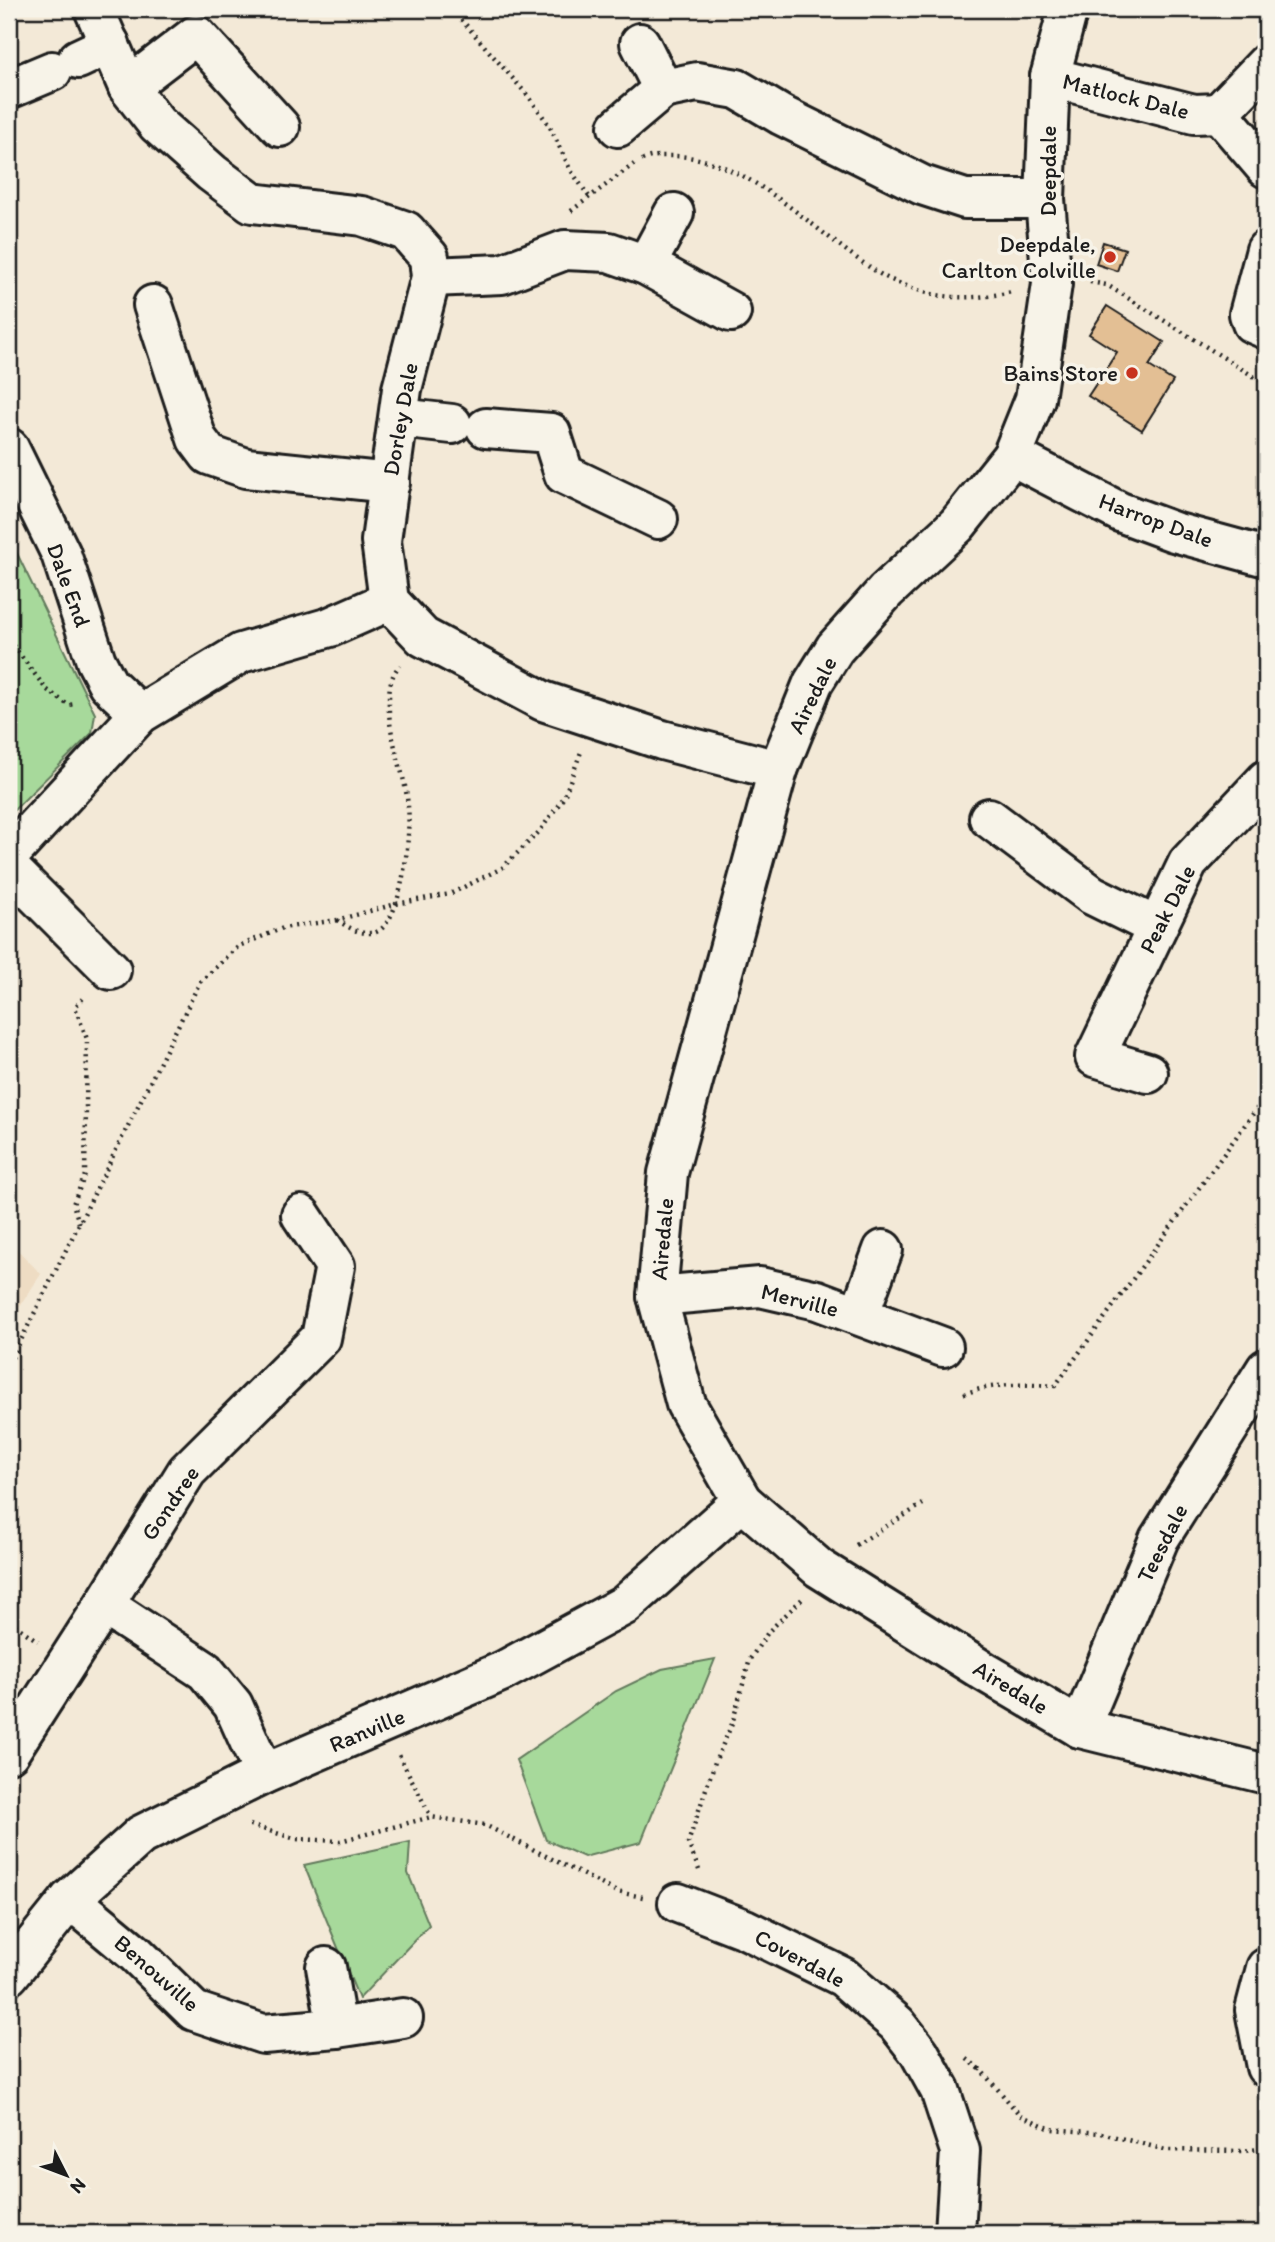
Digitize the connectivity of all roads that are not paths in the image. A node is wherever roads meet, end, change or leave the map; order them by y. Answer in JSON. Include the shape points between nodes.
{"nodes":[{"id":1,"x":94,"y":9,"type":"edge"},
{"id":2,"x":1068,"y":9,"type":"edge"},
{"id":3,"x":191,"y":22,"type":"edge"},
{"id":4,"x":639,"y":43,"type":"dead end"},
{"id":5,"x":80,"y":58,"type":"junction"},
{"id":6,"x":1266,"y":64,"type":"edge"},
{"id":7,"x":1050,"y":78,"type":"junction"},
{"id":8,"x":128,"y":87,"type":"junction"},
{"id":9,"x":9,"y":89,"type":"edge"},
{"id":10,"x":663,"y":89,"type":"junction"},
{"id":11,"x":1219,"y":113,"type":"junction"},
{"id":12,"x":280,"y":127,"type":"dead end"},
{"id":13,"x":618,"y":127,"type":"dead end"},
{"id":14,"x":1266,"y":168,"type":"edge"},
{"id":15,"x":1045,"y":199,"type":"junction"},
{"id":16,"x":674,"y":213,"type":"dead end"},
{"id":17,"x":1266,"y":250,"type":"edge"},
{"id":18,"x":646,"y":265,"type":"junction"},
{"id":19,"x":431,"y":276,"type":"junction"},
{"id":20,"x":153,"y":305,"type":"dead end"},
{"id":21,"x":730,"y":312,"type":"dead end"},
{"id":22,"x":1266,"y":329,"type":"edge"},
{"id":23,"x":399,"y":418,"type":"junction"},
{"id":24,"x":9,"y":448,"type":"edge"},
{"id":25,"x":1012,"y":456,"type":"junction"},
{"id":26,"x":390,"y":483,"type":"junction"},
{"id":27,"x":658,"y":519,"type":"dead end"},
{"id":28,"x":1266,"y":557,"type":"edge"},
{"id":29,"x":389,"y":601,"type":"junction"},
{"id":30,"x":140,"y":714,"type":"junction"},
{"id":31,"x":778,"y":769,"type":"junction"},
{"id":32,"x":1266,"y":780,"type":"edge"},
{"id":33,"x":989,"y":818,"type":"dead end"},
{"id":34,"x":9,"y":856,"type":"edge"},
{"id":35,"x":9,"y":869,"type":"edge"},
{"id":36,"x":1157,"y":927,"type":"junction"},
{"id":37,"x":111,"y":970,"type":"road end"},
{"id":38,"x":1149,"y":1073,"type":"dead end"},
{"id":39,"x":301,"y":1214,"type":"dead end"},
{"id":40,"x":883,"y":1250,"type":"dead end"},
{"id":41,"x":657,"y":1296,"type":"junction"},
{"id":42,"x":859,"y":1315,"type":"junction"},
{"id":43,"x":943,"y":1347,"type":"dead end"},
{"id":44,"x":1266,"y":1369,"type":"edge"},
{"id":45,"x":742,"y":1501,"type":"junction"},
{"id":46,"x":104,"y":1605,"type":"junction"},
{"id":47,"x":1080,"y":1728,"type":"junction"},
{"id":48,"x":9,"y":1753,"type":"edge"},
{"id":49,"x":264,"y":1774,"type":"junction"},
{"id":50,"x":1266,"y":1774,"type":"edge"},
{"id":51,"x":70,"y":1899,"type":"junction"},
{"id":52,"x":678,"y":1903,"type":"road end"},
{"id":53,"x":326,"y":1967,"type":"dead end"},
{"id":54,"x":1266,"y":1968,"type":"edge"},
{"id":55,"x":9,"y":1975,"type":"edge"},
{"id":56,"x":403,"y":2018,"type":"dead end"},
{"id":57,"x":337,"y":2028,"type":"junction"},
{"id":58,"x":1266,"y":2067,"type":"edge"},
{"id":59,"x":955,"y":2233,"type":"edge"}],
"edges":[{"from":1,"to":5,"type":"street"},
{"from":2,"to":7,"type":"street","name":"Deepdale"},
{"from":3,"to":8,"type":"street"},
{"from":3,"to":12,"type":"street"},
{"from":4,"to":10,"type":"street"},
{"from":5,"to":8,"type":"street"},
{"from":5,"to":9,"type":"street"},
{"from":6,"to":11,"type":"street","name":"Matlock Dale"},
{"from":7,"to":11,"type":"street","name":"Matlock Dale","via":[[1195,114]]},
{"from":7,"to":15,"type":"street","name":"Deepdale"},
{"from":8,"to":19,"type":"street","via":[[157,124],[252,203],[362,216],[406,231],[429,257]]},
{"from":10,"to":13,"type":"street"},
{"from":10,"to":15,"type":"street","via":[[697,82],[737,89],[922,185],[965,199]]},
{"from":11,"to":14,"type":"street"},
{"from":15,"to":25,"type":"street","name":"Deepdale","via":[[1052,284],[1046,332],[1035,399]]},
{"from":16,"to":18,"type":"street"},
{"from":17,"to":22,"type":"street","via":[[1249,314],[1252,323]]},
{"from":18,"to":19,"type":"street","via":[[609,252],[565,250],[502,274]]},
{"from":18,"to":21,"type":"street"},
{"from":19,"to":23,"type":"street","name":"Dorley Dale"},
{"from":20,"to":26,"type":"street","via":[[197,439],[209,455],[246,468]]},
{"from":23,"to":26,"type":"street","name":"Dorley Dale"},
{"from":23,"to":27,"type":"street","via":[[551,433],[564,474]]},
{"from":24,"to":30,"type":"street","name":"Dale End","via":[[61,554],[96,662],[108,684]]},
{"from":25,"to":28,"type":"street","name":"Harrop Dale","via":[[1120,512]]},
{"from":25,"to":31,"type":"street","name":"Airedale","via":[[957,525],[886,591],[835,648],[813,683]]},
{"from":26,"to":29,"type":"street","name":"Dorley Dale","via":[[381,541]]},
{"from":29,"to":30,"type":"street","via":[[330,627],[241,653]]},
{"from":29,"to":31,"type":"street","via":[[423,637],[542,701],[662,740]]},
{"from":30,"to":34,"type":"street"},
{"from":31,"to":41,"type":"street","name":"Airedale","via":[[668,1172]]},
{"from":32,"to":36,"type":"street","name":"Peak Dale","via":[[1188,863]]},
{"from":33,"to":36,"type":"street","via":[[1092,895]]},
{"from":35,"to":37,"type":"street"},
{"from":36,"to":38,"type":"street","name":"Peak Dale","via":[[1082,1059]]},
{"from":39,"to":46,"type":"street","name":"Gondree","via":[[347,1265],[321,1338],[187,1471]]},
{"from":40,"to":42,"type":"street","name":"Merville"},
{"from":41,"to":42,"type":"street","name":"Merville","via":[[760,1287]]},
{"from":41,"to":45,"type":"street","name":"Airedale","via":[[686,1404]]},
{"from":42,"to":43,"type":"street","name":"Merville"},
{"from":44,"to":47,"type":"street","name":"Teesdale","via":[[1159,1539]]},
{"from":45,"to":47,"type":"street","name":"Airedale","via":[[819,1568]]},
{"from":45,"to":49,"type":"street","name":"Ranville","via":[[625,1605],[503,1671]]},
{"from":46,"to":48,"type":"street","name":"Gondree"},
{"from":46,"to":49,"type":"street","via":[[205,1671],[233,1705]]},
{"from":47,"to":50,"type":"street","name":"Airedale"},
{"from":49,"to":51,"type":"street","name":"Ranville","via":[[141,1835]]},
{"from":51,"to":55,"type":"street","name":"Ranville"},
{"from":51,"to":57,"type":"street","name":"Benouville","via":[[194,2011],[263,2034]]},
{"from":52,"to":59,"type":"street","name":"Coverdale","via":[[745,1929],[843,1977],[897,2024],[940,2090],[960,2151]]},
{"from":53,"to":57,"type":"street"},
{"from":54,"to":58,"type":"street","via":[[1255,2010]]},
{"from":56,"to":57,"type":"street","name":"Benouville"}]}
